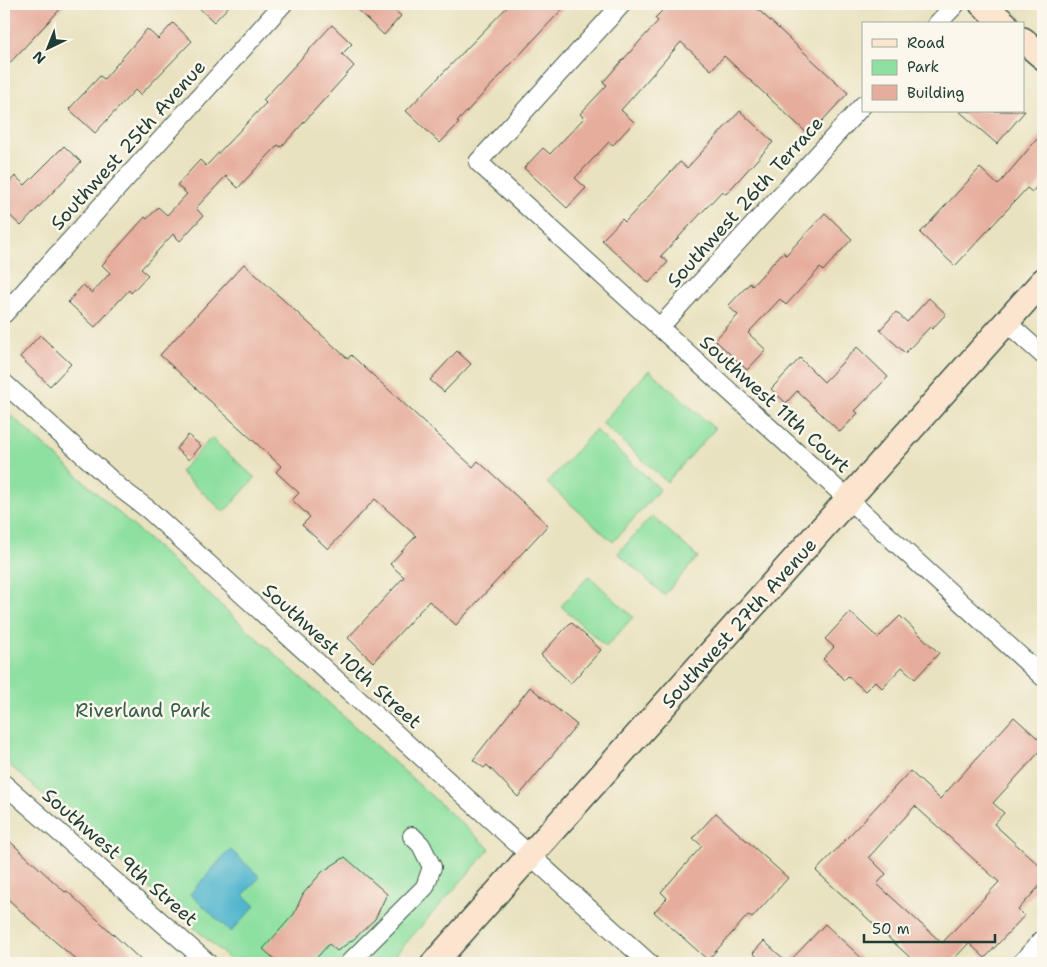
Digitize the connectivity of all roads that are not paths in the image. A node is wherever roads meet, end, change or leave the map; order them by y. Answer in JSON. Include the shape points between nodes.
{"nodes":[{"id":1,"x":284,"y":4,"type":"edge"},
{"id":2,"x":622,"y":4,"type":"edge"},
{"id":3,"x":956,"y":4,"type":"edge"},
{"id":4,"x":982,"y":4,"type":"edge"},
{"id":5,"x":939,"y":22,"type":"edge"},
{"id":6,"x":1003,"y":22,"type":"edge"},
{"id":7,"x":1024,"y":41,"type":"edge"},
{"id":8,"x":1043,"y":57,"type":"edge"},
{"id":9,"x":862,"y":106,"type":"edge"},
{"id":10,"x":1043,"y":281,"type":"edge"},
{"id":11,"x":4,"y":314,"type":"edge"},
{"id":12,"x":1006,"y":322,"type":"junction"},
{"id":13,"x":659,"y":328,"type":"junction"},
{"id":14,"x":1043,"y":355,"type":"edge"},
{"id":15,"x":4,"y":383,"type":"edge"},
{"id":16,"x":849,"y":499,"type":"junction"},
{"id":17,"x":1043,"y":677,"type":"edge"},
{"id":18,"x":4,"y":784,"type":"edge"},
{"id":19,"x":412,"y":836,"type":"dead end"},
{"id":20,"x":531,"y":856,"type":"junction"},
{"id":21,"x":1043,"y":939,"type":"edge"},
{"id":22,"x":208,"y":963,"type":"edge"},
{"id":23,"x":349,"y":963,"type":"edge"},
{"id":24,"x":434,"y":963,"type":"edge"},
{"id":25,"x":649,"y":963,"type":"edge"},
{"id":26,"x":1021,"y":963,"type":"edge"}],
"edges":[{"from":1,"to":11,"type":"street","name":"Southwest 25th Avenue"},
{"from":2,"to":13,"type":"street","name":"Southwest 11th Court","via":[[478,162]]},
{"from":3,"to":5,"type":"street"},
{"from":4,"to":6,"type":"street"},
{"from":7,"to":8,"type":"street"},
{"from":9,"to":13,"type":"street","name":"Southwest 26th Terrace"},
{"from":10,"to":12,"type":"street","name":"Southwest 27th Avenue"},
{"from":12,"to":14,"type":"street"},
{"from":12,"to":16,"type":"street","name":"Southwest 27th Avenue"},
{"from":13,"to":16,"type":"street","name":"Southwest 11th Court"},
{"from":15,"to":20,"type":"street","name":"Southwest 10th Street"},
{"from":16,"to":17,"type":"street","name":"Southwest 11th Court"},
{"from":16,"to":20,"type":"street","name":"Southwest 27th Avenue"},
{"from":18,"to":22,"type":"street","name":"Southwest 9th Street"},
{"from":19,"to":23,"type":"street","via":[[421,845],[432,867],[426,887]]},
{"from":20,"to":24,"type":"street","name":"Southwest 27th Avenue"},
{"from":20,"to":25,"type":"street","name":"Southwest 10th Street"},
{"from":21,"to":26,"type":"street"}]}
